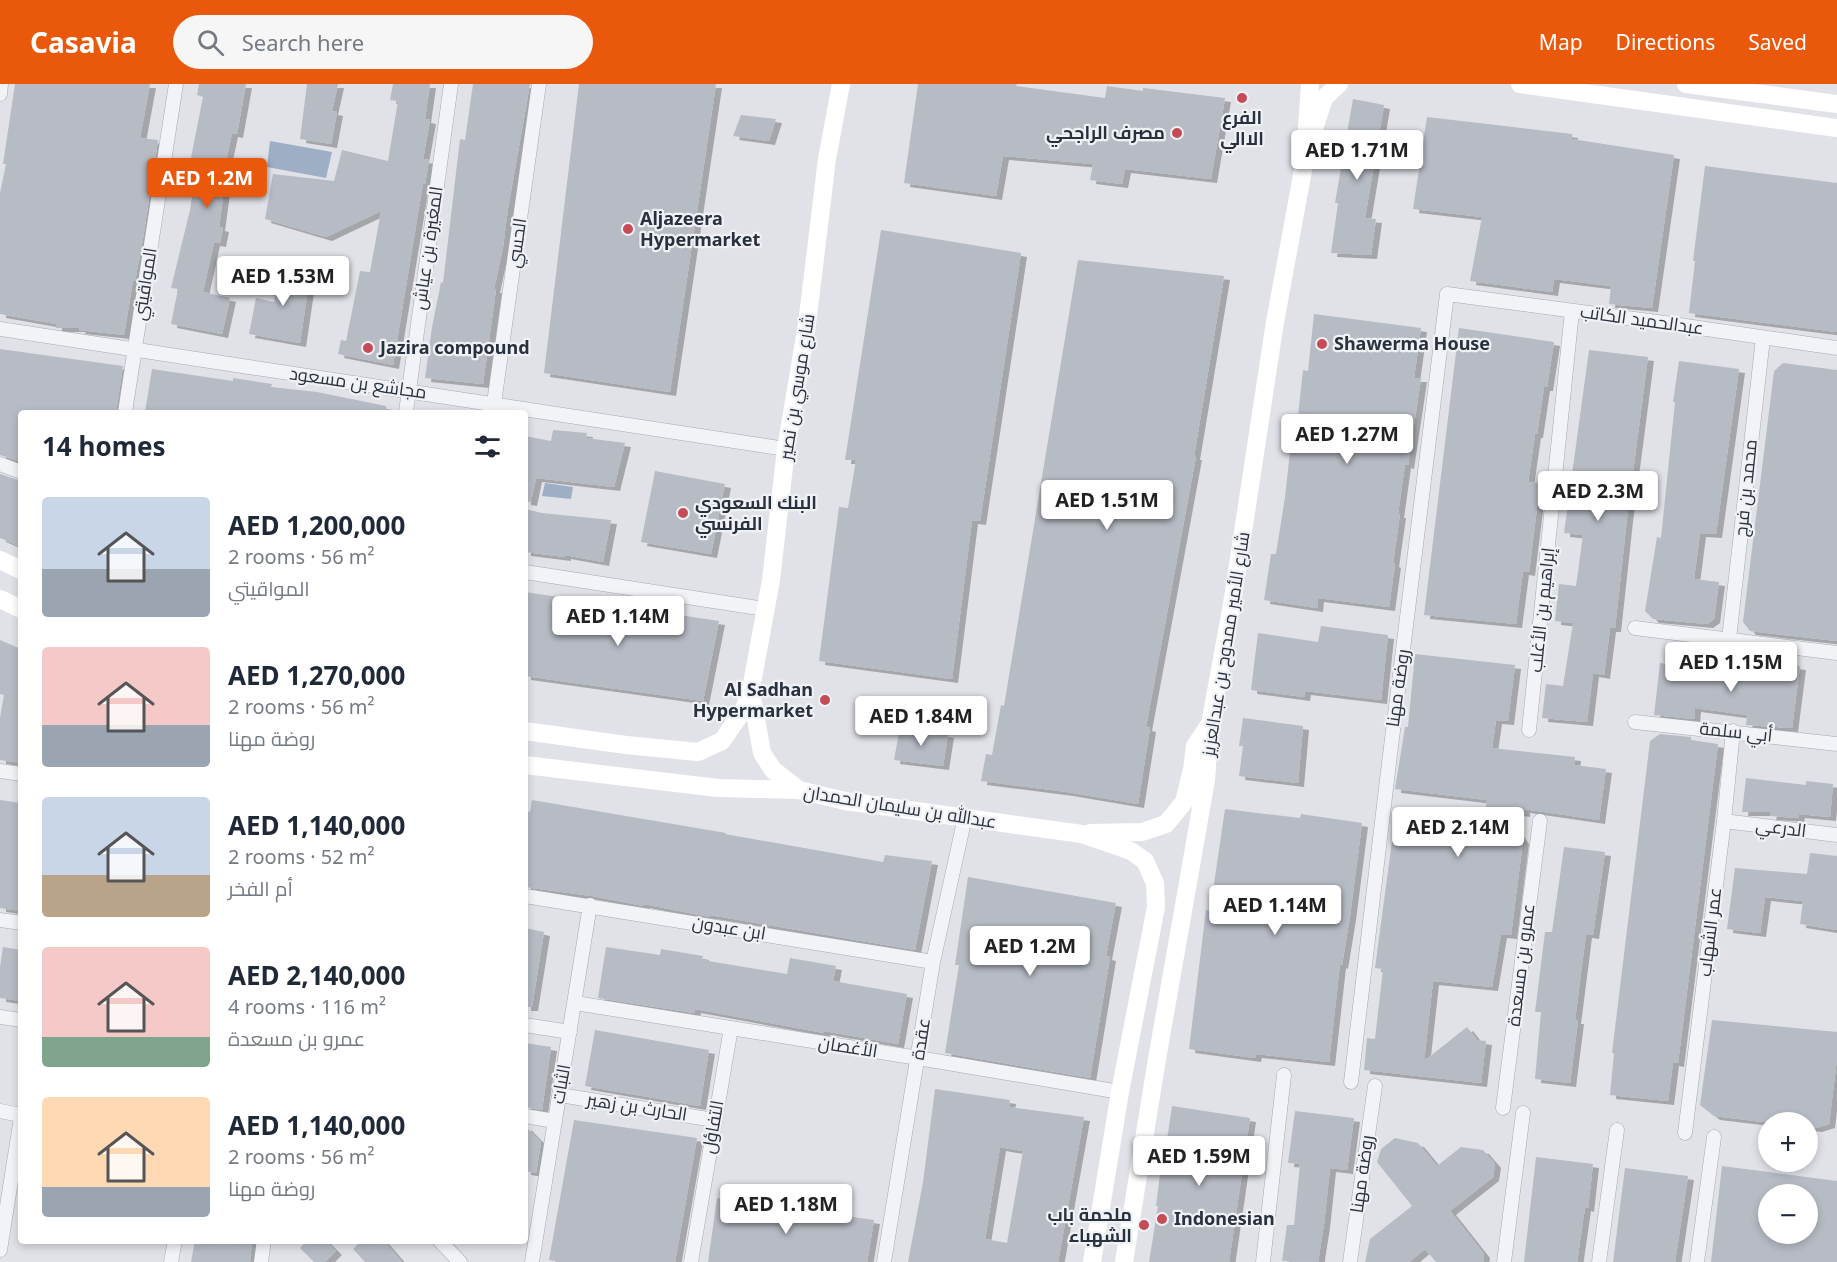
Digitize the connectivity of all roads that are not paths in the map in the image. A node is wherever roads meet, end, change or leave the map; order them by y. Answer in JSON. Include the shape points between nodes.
{"nodes":[{"id":1,"x":2,"y":84,"type":"edge"},
{"id":2,"x":176,"y":84,"type":"edge"},
{"id":3,"x":451,"y":84,"type":"edge"},
{"id":4,"x":539,"y":84,"type":"edge"},
{"id":5,"x":1310,"y":84,"type":"edge"},
{"id":6,"x":1339,"y":84,"type":"edge"},
{"id":7,"x":1520,"y":84,"type":"edge"},
{"id":8,"x":1686,"y":84,"type":"edge"},
{"id":9,"x":841,"y":85,"type":"edge"},
{"id":10,"x":0,"y":94,"type":"edge"},
{"id":11,"x":1837,"y":104,"type":"edge"},
{"id":12,"x":1837,"y":128,"type":"edge"},
{"id":13,"x":1306,"y":154,"type":"junction"},
{"id":14,"x":1447,"y":294,"type":"joint"},
{"id":15,"x":1572,"y":311,"type":"junction"},
{"id":16,"x":0,"y":329,"type":"edge"},
{"id":17,"x":1763,"y":338,"type":"junction"},
{"id":18,"x":1837,"y":348,"type":"edge"},
{"id":19,"x":134,"y":351,"type":"junction"},
{"id":20,"x":409,"y":391,"type":"junction"},
{"id":21,"x":494,"y":403,"type":"junction"},
{"id":22,"x":125,"y":410,"type":"edge"},
{"id":23,"x":406,"y":410,"type":"edge"},
{"id":24,"x":786,"y":449,"type":"junction"},
{"id":25,"x":0,"y":464,"type":"edge"},
{"id":26,"x":18,"y":471,"type":"edge"},
{"id":27,"x":0,"y":560,"type":"edge"},
{"id":28,"x":18,"y":569,"type":"edge"},
{"id":29,"x":528,"y":572,"type":"edge"},
{"id":30,"x":0,"y":599,"type":"edge"},
{"id":31,"x":18,"y":608,"type":"edge"},
{"id":32,"x":765,"y":609,"type":"junction"},
{"id":33,"x":1635,"y":628,"type":"dead end"},
{"id":34,"x":1729,"y":639,"type":"junction"},
{"id":35,"x":1837,"y":653,"type":"edge"},
{"id":36,"x":751,"y":689,"type":"junction"},
{"id":37,"x":1635,"y":722,"type":"dead end"},
{"id":38,"x":1210,"y":724,"type":"junction"},
{"id":39,"x":1529,"y":730,"type":"dead end"},
{"id":40,"x":528,"y":731,"type":"edge"},
{"id":41,"x":1733,"y":731,"type":"junction"},
{"id":42,"x":1837,"y":744,"type":"edge"},
{"id":43,"x":528,"y":765,"type":"edge"},
{"id":44,"x":0,"y":771,"type":"edge"},
{"id":45,"x":18,"y":774,"type":"edge"},
{"id":46,"x":799,"y":790,"type":"junction"},
{"id":47,"x":965,"y":817,"type":"junction"},
{"id":48,"x":1540,"y":821,"type":"dead end"},
{"id":49,"x":1724,"y":821,"type":"junction"},
{"id":50,"x":1082,"y":834,"type":"junction"},
{"id":51,"x":1837,"y":836,"type":"edge"},
{"id":52,"x":528,"y":896,"type":"edge"},
{"id":53,"x":590,"y":906,"type":"junction"},
{"id":54,"x":0,"y":920,"type":"edge"},
{"id":55,"x":18,"y":923,"type":"edge"},
{"id":56,"x":933,"y":962,"type":"junction"},
{"id":57,"x":574,"y":1003,"type":"junction"},
{"id":58,"x":0,"y":1017,"type":"edge"},
{"id":59,"x":18,"y":1020,"type":"edge"},
{"id":60,"x":528,"y":1025,"type":"edge"},
{"id":61,"x":731,"y":1028,"type":"junction"},
{"id":62,"x":570,"y":1032,"type":"junction"},
{"id":63,"x":918,"y":1058,"type":"junction"},
{"id":64,"x":1284,"y":1075,"type":"dead end"},
{"id":65,"x":1351,"y":1082,"type":"dead end"},
{"id":66,"x":1375,"y":1086,"type":"dead end"},
{"id":67,"x":1120,"y":1092,"type":"junction"},
{"id":68,"x":560,"y":1095,"type":"junction"},
{"id":69,"x":1503,"y":1108,"type":"dead end"},
{"id":70,"x":0,"y":1112,"type":"edge"},
{"id":71,"x":1523,"y":1113,"type":"dead end"},
{"id":72,"x":18,"y":1115,"type":"edge"},
{"id":73,"x":528,"y":1116,"type":"edge"},
{"id":74,"x":714,"y":1120,"type":"junction"},
{"id":75,"x":555,"y":1121,"type":"junction"},
{"id":76,"x":1617,"y":1130,"type":"dead end"},
{"id":77,"x":1685,"y":1133,"type":"dead end"},
{"id":78,"x":18,"y":1135,"type":"edge"},
{"id":79,"x":1714,"y":1137,"type":"dead end"},
{"id":80,"x":174,"y":1244,"type":"edge"},
{"id":81,"x":263,"y":1244,"type":"edge"},
{"id":82,"x":444,"y":1244,"type":"edge"},
{"id":83,"x":0,"y":1250,"type":"edge"},
{"id":84,"x":171,"y":1262,"type":"edge"},
{"id":85,"x":261,"y":1262,"type":"edge"},
{"id":86,"x":460,"y":1262,"type":"edge"},
{"id":87,"x":532,"y":1262,"type":"edge"},
{"id":88,"x":691,"y":1262,"type":"edge"},
{"id":89,"x":884,"y":1262,"type":"edge"},
{"id":90,"x":1092,"y":1262,"type":"edge"},
{"id":91,"x":1124,"y":1262,"type":"edge"},
{"id":92,"x":1263,"y":1262,"type":"edge"},
{"id":93,"x":1350,"y":1262,"type":"edge"},
{"id":94,"x":1504,"y":1262,"type":"edge"},
{"id":95,"x":1599,"y":1262,"type":"edge"},
{"id":96,"x":1697,"y":1262,"type":"edge"}],
"edges":[{"from":1,"to":10,"type":"street"},
{"from":2,"to":19,"type":"street","name":"المواقيتي"},
{"from":3,"to":20,"type":"street","name":"المغيرة بن عياش"},
{"from":4,"to":21,"type":"street","name":"الحسي"},
{"from":5,"to":13,"type":"street"},
{"from":6,"to":13,"type":"street","name":"شارع الأمير ممدوح بن عبدالعزيز","via":[[1324,98]]},
{"from":7,"to":12,"type":"street"},
{"from":8,"to":11,"type":"street"},
{"from":9,"to":24,"type":"street","name":"شارع موسي بن نصير","via":[[826,159],[807,324]]},
{"from":13,"to":38,"type":"street","name":"شارع الأمير ممدوح بن عبدالعزيز"},
{"from":14,"to":15,"type":"street","name":"عبدالحميد الكاتب"},
{"from":14,"to":65,"type":"street","name":"روضة مهنا"},
{"from":15,"to":17,"type":"street","name":"عبدالحميد الكاتب"},
{"from":15,"to":39,"type":"street","name":"إبراهيم بن الأغلب"},
{"from":16,"to":19,"type":"street","name":"مجاشع بن مسعود"},
{"from":17,"to":18,"type":"street","name":"عبدالحميد الكاتب"},
{"from":17,"to":34,"type":"street","name":"محمد بن فرج"},
{"from":19,"to":20,"type":"street","name":"مجاشع بن مسعود"},
{"from":19,"to":22,"type":"street","name":"المواقيتي"},
{"from":20,"to":21,"type":"street","name":"مجاشع بن مسعود"},
{"from":20,"to":23,"type":"street","name":"المغيرة بن عياش"},
{"from":21,"to":24,"type":"street","name":"مجاشع بن مسعود"},
{"from":24,"to":32,"type":"street","name":"شارع موسي بن نصير"},
{"from":25,"to":26,"type":"street"},
{"from":27,"to":28,"type":"street"},
{"from":29,"to":32,"type":"street"},
{"from":30,"to":31,"type":"street"},
{"from":32,"to":36,"type":"street","name":"شارع موسي بن نصير"},
{"from":33,"to":34,"type":"street"},
{"from":34,"to":35,"type":"street"},
{"from":36,"to":40,"type":"street","via":[[744,709],[722,741],[698,752]]},
{"from":36,"to":46,"type":"street","via":[[762,753],[773,770]]},
{"from":37,"to":41,"type":"street","name":"أبي سلمة"},
{"from":38,"to":50,"type":"street","via":[[1195,746],[1184,802],[1166,824],[1142,832]]},
{"from":38,"to":91,"type":"street","name":"شارع الأمير ممدوح بن عبدالعزيز","via":[[1206,780]]},
{"from":41,"to":42,"type":"street","name":"أبي سلمة"},
{"from":41,"to":49,"type":"street","name":"عمر الشهاب"},
{"from":43,"to":46,"type":"street","name":"عبدالله بن سليمان الحمدان","via":[[718,788]]},
{"from":44,"to":45,"type":"street"},
{"from":46,"to":47,"type":"street","name":"عبدالله بن سليمان الحمدان","via":[[845,801]]},
{"from":47,"to":50,"type":"street","name":"عبدالله بن سليمان الحمدان"},
{"from":47,"to":56,"type":"street","name":"عقدة"},
{"from":48,"to":69,"type":"street","name":"عمرو بن مسعدة"},
{"from":49,"to":51,"type":"street","name":"الدرعي"},
{"from":49,"to":77,"type":"street","name":"عمر الشهاب"},
{"from":50,"to":67,"type":"street","via":[[1131,851],[1145,861],[1155,883],[1156,907]]},
{"from":52,"to":53,"type":"street","name":"ابن عبدون"},
{"from":53,"to":56,"type":"street","name":"ابن عبدون"},
{"from":53,"to":57,"type":"street","name":"الثبات"},
{"from":54,"to":55,"type":"street"},
{"from":56,"to":63,"type":"street","name":"عقدة"},
{"from":57,"to":61,"type":"street","name":"الأغصان"},
{"from":57,"to":62,"type":"street","name":"الثبات"},
{"from":58,"to":59,"type":"street"},
{"from":60,"to":62,"type":"street"},
{"from":61,"to":63,"type":"street","name":"الأغصان"},
{"from":61,"to":74,"type":"street","name":"التفاؤل"},
{"from":62,"to":68,"type":"street","name":"الثبات"},
{"from":63,"to":67,"type":"street","name":"الأغصان"},
{"from":63,"to":89,"type":"street","name":"عقدة"},
{"from":64,"to":92,"type":"street"},
{"from":66,"to":93,"type":"street","name":"روضة مهنا"},
{"from":67,"to":90,"type":"street"},
{"from":68,"to":74,"type":"street","name":"الحارث بن زهير"},
{"from":68,"to":75,"type":"street","name":"الثبات"},
{"from":70,"to":72,"type":"street"},
{"from":71,"to":94,"type":"street"},
{"from":73,"to":75,"type":"street"},
{"from":74,"to":88,"type":"street","name":"التفاؤل"},
{"from":75,"to":87,"type":"street","name":"الثبات"},
{"from":76,"to":95,"type":"street"},
{"from":78,"to":83,"type":"street"},
{"from":79,"to":96,"type":"street"},
{"from":80,"to":84,"type":"street"},
{"from":81,"to":85,"type":"street"},
{"from":82,"to":86,"type":"street"}]}
